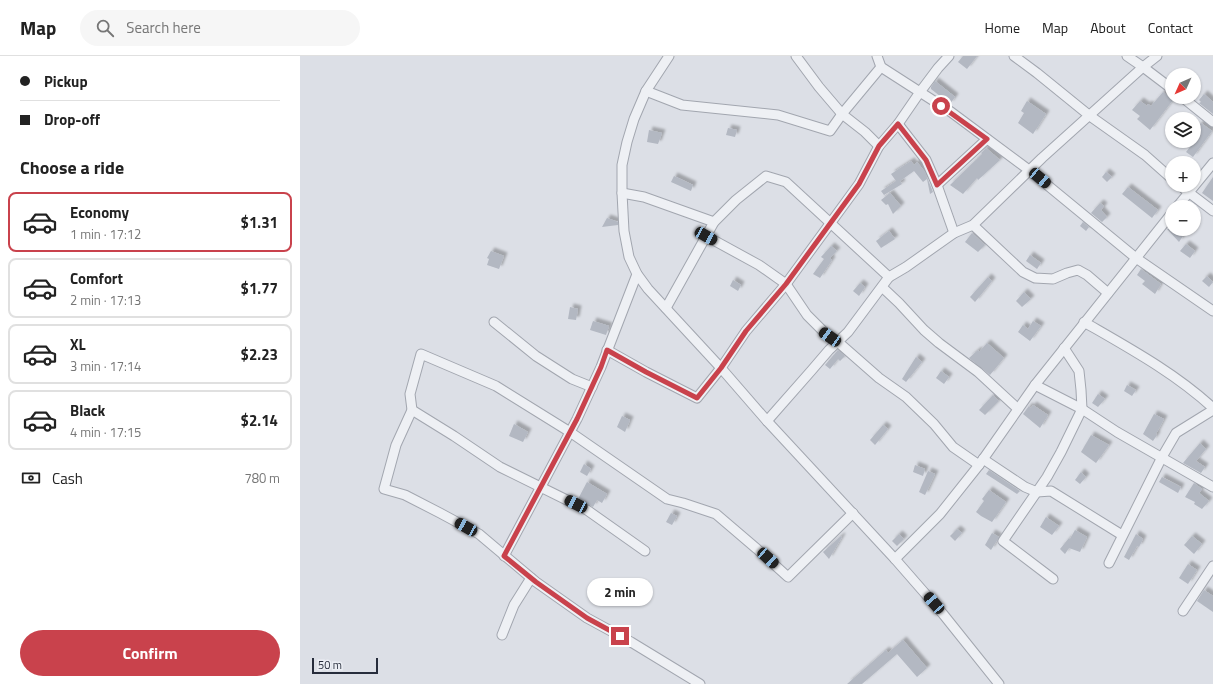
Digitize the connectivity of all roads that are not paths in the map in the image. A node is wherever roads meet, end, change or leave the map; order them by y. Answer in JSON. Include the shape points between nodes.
{"nodes":[{"id":1,"x":669,"y":56,"type":"edge"},
{"id":2,"x":796,"y":56,"type":"edge"},
{"id":3,"x":876,"y":56,"type":"edge"},
{"id":4,"x":949,"y":56,"type":"edge"},
{"id":5,"x":1014,"y":56,"type":"edge"},
{"id":6,"x":1127,"y":56,"type":"edge"},
{"id":7,"x":1157,"y":56,"type":"edge"},
{"id":8,"x":881,"y":67,"type":"junction"},
{"id":9,"x":1143,"y":67,"type":"junction"},
{"id":10,"x":1165,"y":84,"type":"edge"},
{"id":11,"x":646,"y":91,"type":"junction"},
{"id":12,"x":920,"y":92,"type":"junction"},
{"id":13,"x":1191,"y":104,"type":"edge"},
{"id":14,"x":842,"y":114,"type":"junction"},
{"id":15,"x":1090,"y":116,"type":"junction"},
{"id":16,"x":1213,"y":122,"type":"edge"},
{"id":17,"x":898,"y":124,"type":"junction"},
{"id":18,"x":987,"y":139,"type":"junction"},
{"id":19,"x":879,"y":146,"type":"junction"},
{"id":20,"x":1213,"y":163,"type":"edge"},
{"id":21,"x":1029,"y":170,"type":"junction"},
{"id":22,"x":1165,"y":173,"type":"edge"},
{"id":23,"x":937,"y":185,"type":"junction"},
{"id":24,"x":622,"y":192,"type":"junction"},
{"id":25,"x":1188,"y":193,"type":"junction"},
{"id":26,"x":1182,"y":200,"type":"edge"},
{"id":27,"x":1213,"y":211,"type":"edge"},
{"id":28,"x":714,"y":222,"type":"junction"},
{"id":29,"x":1165,"y":222,"type":"edge"},
{"id":30,"x":830,"y":224,"type":"junction"},
{"id":31,"x":973,"y":225,"type":"junction"},
{"id":32,"x":954,"y":233,"type":"junction"},
{"id":33,"x":706,"y":236,"type":"junction"},
{"id":34,"x":1136,"y":258,"type":"junction"},
{"id":35,"x":637,"y":274,"type":"junction"},
{"id":36,"x":890,"y":277,"type":"junction"},
{"id":37,"x":786,"y":284,"type":"junction"},
{"id":38,"x":882,"y":287,"type":"junction"},
{"id":39,"x":1108,"y":292,"type":"junction"},
{"id":40,"x":666,"y":308,"type":"junction"},
{"id":41,"x":1213,"y":311,"type":"edge"},
{"id":42,"x":494,"y":322,"type":"dead end"},
{"id":43,"x":1084,"y":322,"type":"junction"},
{"id":44,"x":838,"y":342,"type":"junction"},
{"id":45,"x":1064,"y":348,"type":"junction"},
{"id":46,"x":607,"y":350,"type":"junction"},
{"id":47,"x":721,"y":368,"type":"junction"},
{"id":48,"x":1035,"y":385,"type":"junction"},
{"id":49,"x":592,"y":387,"type":"junction"},
{"id":50,"x":1018,"y":409,"type":"junction"},
{"id":51,"x":1082,"y":409,"type":"junction"},
{"id":52,"x":1213,"y":409,"type":"edge"},
{"id":53,"x":412,"y":410,"type":"junction"},
{"id":54,"x":767,"y":421,"type":"junction"},
{"id":55,"x":570,"y":432,"type":"junction"},
{"id":56,"x":1162,"y":457,"type":"junction"},
{"id":57,"x":981,"y":462,"type":"junction"},
{"id":58,"x":541,"y":487,"type":"junction"},
{"id":59,"x":1213,"y":487,"type":"edge"},
{"id":60,"x":1037,"y":492,"type":"junction"},
{"id":61,"x":853,"y":513,"type":"junction"},
{"id":62,"x":1122,"y":535,"type":"junction"},
{"id":63,"x":646,"y":551,"type":"dead end"},
{"id":64,"x":504,"y":556,"type":"junction"},
{"id":65,"x":895,"y":559,"type":"junction"},
{"id":66,"x":1109,"y":563,"type":"dead end"},
{"id":67,"x":1213,"y":566,"type":"edge"},
{"id":68,"x":531,"y":578,"type":"junction"},
{"id":69,"x":1053,"y":579,"type":"dead end"},
{"id":70,"x":1183,"y":611,"type":"dead end"},
{"id":71,"x":502,"y":635,"type":"dead end"},
{"id":72,"x":700,"y":684,"type":"edge"},
{"id":73,"x":999,"y":684,"type":"edge"}],
"edges":[{"from":1,"to":11,"type":"street"},
{"from":2,"to":14,"type":"street"},
{"from":3,"to":8,"type":"street"},
{"from":4,"to":12,"type":"street"},
{"from":5,"to":15,"type":"street"},
{"from":6,"to":9,"type":"street"},
{"from":7,"to":9,"type":"street"},
{"from":8,"to":12,"type":"street"},
{"from":8,"to":14,"type":"street"},
{"from":9,"to":10,"type":"street"},
{"from":9,"to":15,"type":"street"},
{"from":11,"to":14,"type":"street","via":[[682,105],[778,115],[830,130]]},
{"from":11,"to":24,"type":"street","via":[[627,142],[622,165]]},
{"from":12,"to":17,"type":"street"},
{"from":12,"to":18,"type":"street"},
{"from":13,"to":16,"type":"street"},
{"from":14,"to":19,"type":"street"},
{"from":15,"to":21,"type":"street"},
{"from":15,"to":22,"type":"street","via":[[1145,155]]},
{"from":17,"to":19,"type":"street"},
{"from":17,"to":23,"type":"street","via":[[926,160]]},
{"from":18,"to":21,"type":"street"},
{"from":18,"to":23,"type":"street"},
{"from":19,"to":30,"type":"street","via":[[859,184]]},
{"from":20,"to":25,"type":"street"},
{"from":21,"to":31,"type":"street"},
{"from":21,"to":34,"type":"street"},
{"from":23,"to":32,"type":"street"},
{"from":24,"to":28,"type":"street"},
{"from":24,"to":35,"type":"street","via":[[624,231],[629,257]]},
{"from":25,"to":26,"type":"street"},
{"from":25,"to":27,"type":"street"},
{"from":28,"to":30,"type":"street","via":[[766,176],[786,182]]},
{"from":28,"to":33,"type":"street"},
{"from":29,"to":34,"type":"street"},
{"from":30,"to":36,"type":"street"},
{"from":30,"to":37,"type":"street"},
{"from":31,"to":32,"type":"street"},
{"from":31,"to":39,"type":"street","via":[[1023,272],[1035,278],[1053,279],[1078,270]]},
{"from":32,"to":36,"type":"street"},
{"from":33,"to":37,"type":"street","via":[[759,265]]},
{"from":33,"to":40,"type":"street"},
{"from":34,"to":39,"type":"street"},
{"from":34,"to":41,"type":"street"},
{"from":35,"to":40,"type":"street"},
{"from":35,"to":46,"type":"street"},
{"from":36,"to":38,"type":"street"},
{"from":37,"to":44,"type":"street","via":[[823,332]]},
{"from":37,"to":47,"type":"street","via":[[746,331]]},
{"from":38,"to":44,"type":"street"},
{"from":38,"to":50,"type":"street","via":[[924,330],[978,372]]},
{"from":39,"to":43,"type":"street"},
{"from":40,"to":47,"type":"street"},
{"from":42,"to":49,"type":"street","via":[[536,356],[572,379]]},
{"from":43,"to":45,"type":"street"},
{"from":43,"to":52,"type":"street","via":[[1139,353],[1197,394]]},
{"from":44,"to":54,"type":"street"},
{"from":44,"to":57,"type":"street","via":[[879,378],[912,402],[953,447]]},
{"from":45,"to":48,"type":"street"},
{"from":45,"to":51,"type":"street","via":[[1079,371]]},
{"from":46,"to":47,"type":"street","via":[[697,398]]},
{"from":46,"to":49,"type":"street"},
{"from":47,"to":54,"type":"street"},
{"from":48,"to":50,"type":"street"},
{"from":48,"to":51,"type":"street"},
{"from":49,"to":55,"type":"street"},
{"from":50,"to":57,"type":"street"},
{"from":51,"to":56,"type":"street"},
{"from":51,"to":60,"type":"street","via":[[1061,452]]},
{"from":52,"to":56,"type":"street","via":[[1176,432]]},
{"from":53,"to":55,"type":"street","via":[[410,394],[421,354],[496,386]]},
{"from":53,"to":58,"type":"street","via":[[500,467]]},
{"from":53,"to":64,"type":"street","via":[[396,445],[384,489],[405,495],[440,512],[479,534]]},
{"from":54,"to":61,"type":"street"},
{"from":55,"to":58,"type":"street"},
{"from":55,"to":61,"type":"street","via":[[667,499],[716,514],[788,577]]},
{"from":56,"to":59,"type":"street"},
{"from":56,"to":62,"type":"street"},
{"from":57,"to":60,"type":"street"},
{"from":57,"to":65,"type":"street","via":[[940,514]]},
{"from":58,"to":63,"type":"street","via":[[587,510]]},
{"from":58,"to":64,"type":"street"},
{"from":60,"to":62,"type":"street","via":[[1051,491]]},
{"from":60,"to":69,"type":"street","via":[[1003,541]]},
{"from":61,"to":65,"type":"street"},
{"from":62,"to":66,"type":"street"},
{"from":64,"to":68,"type":"street"},
{"from":65,"to":73,"type":"street"},
{"from":67,"to":70,"type":"street"},
{"from":68,"to":71,"type":"street","via":[[514,606]]},
{"from":68,"to":72,"type":"street","via":[[587,618]]}]}
